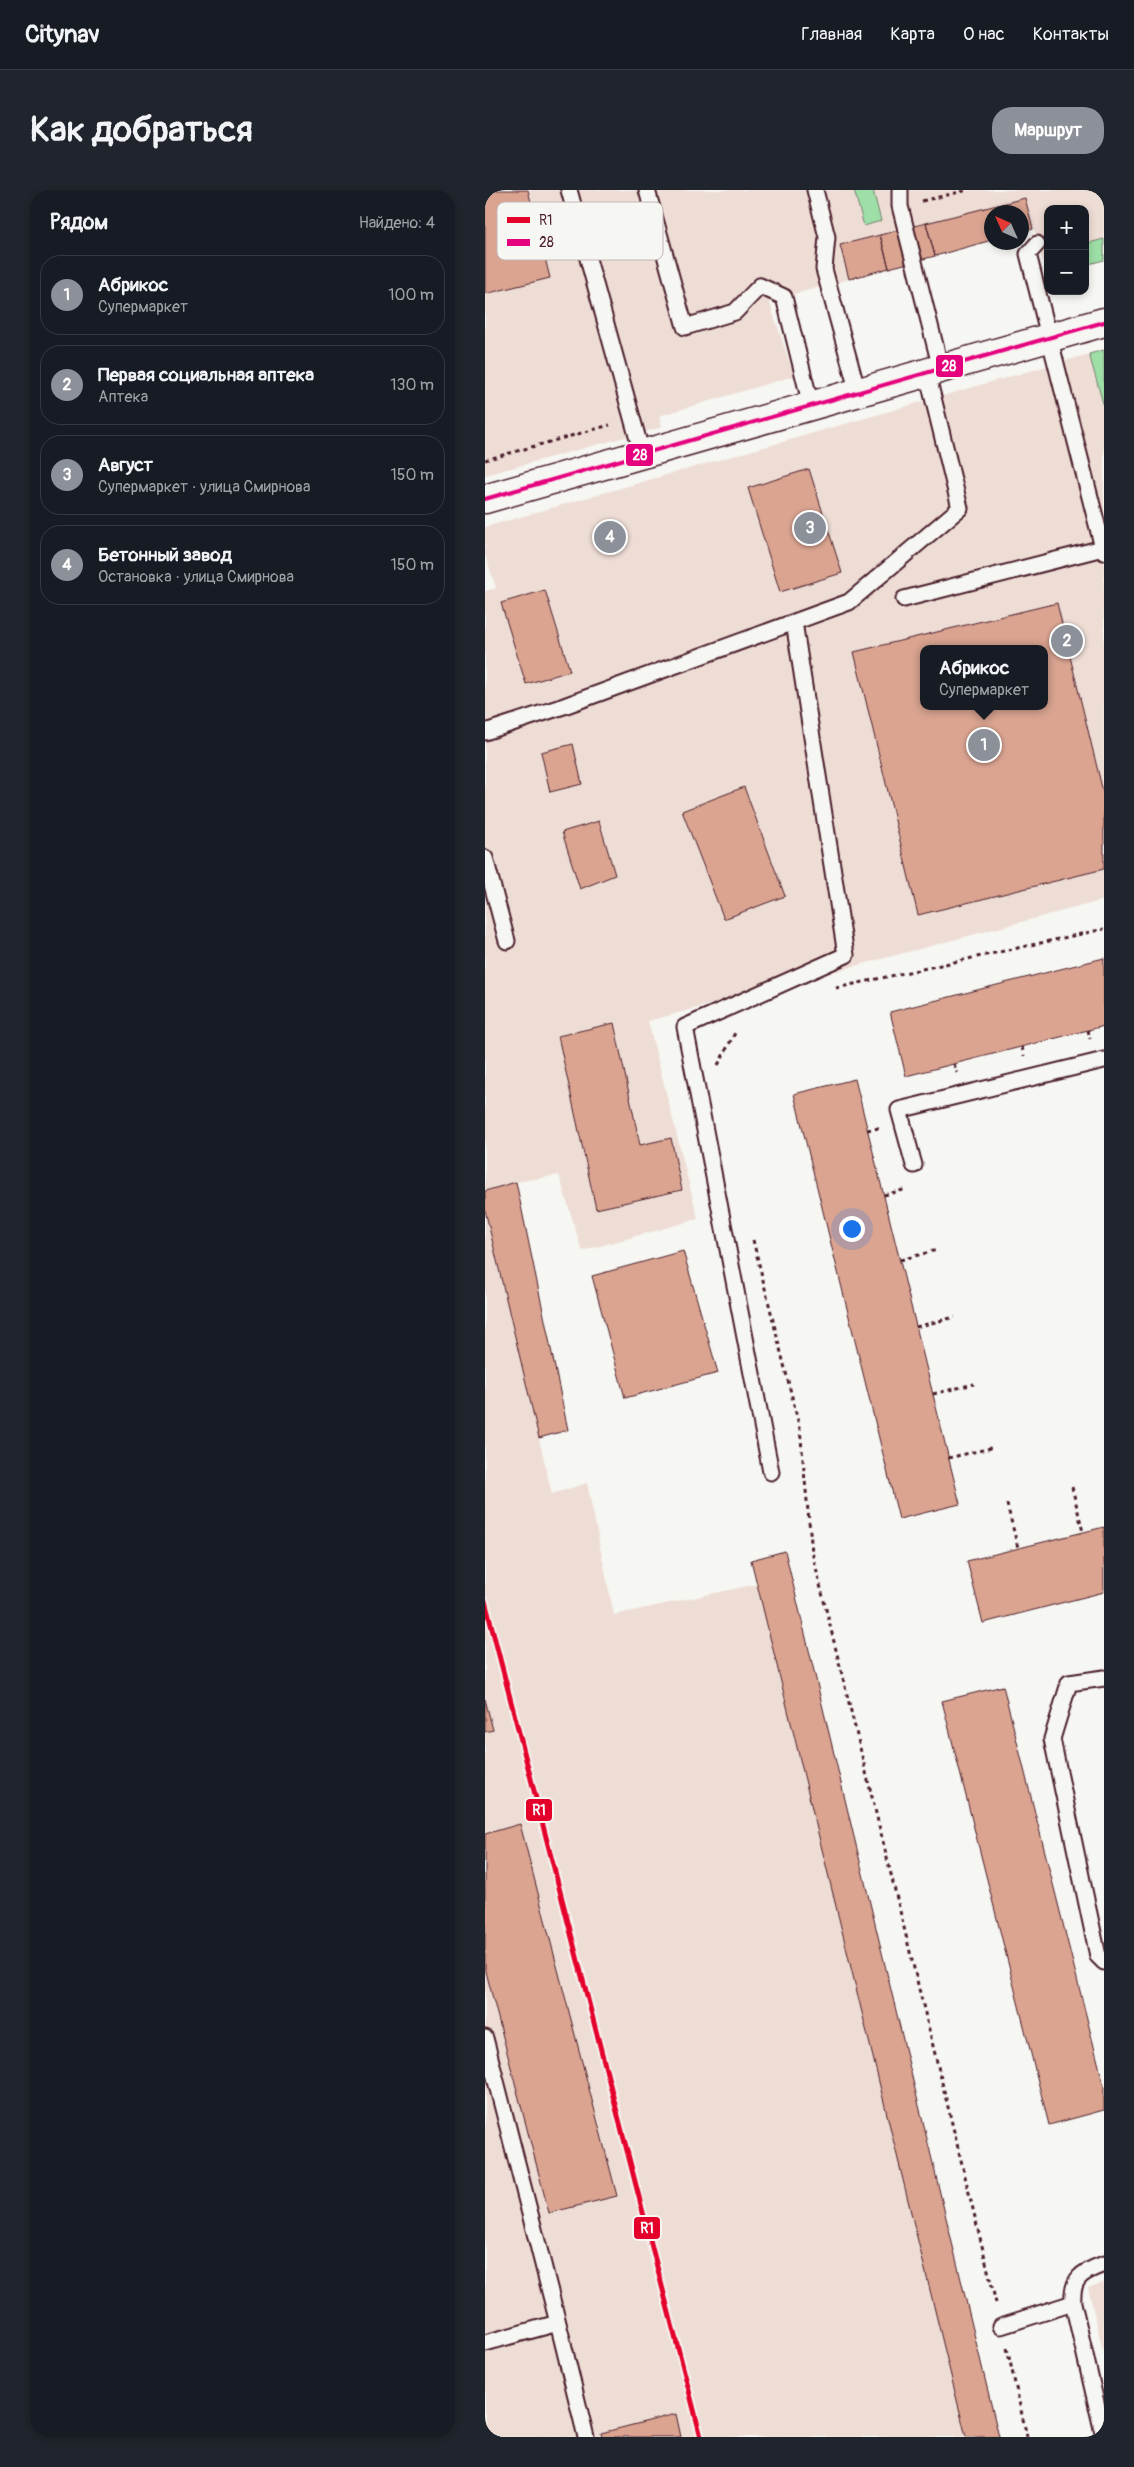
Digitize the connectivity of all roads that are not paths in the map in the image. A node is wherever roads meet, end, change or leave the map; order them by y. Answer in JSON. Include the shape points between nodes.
{"nodes":[{"id":1,"x":815,"y":190,"type":"edge"},
{"id":2,"x":900,"y":190,"type":"edge"},
{"id":3,"x":1037,"y":244,"type":"dead end"},
{"id":4,"x":663,"y":248,"type":"edge"},
{"id":5,"x":588,"y":260,"type":"edge"},
{"id":6,"x":1104,"y":322,"type":"edge"},
{"id":7,"x":1050,"y":338,"type":"junction"},
{"id":8,"x":934,"y":371,"type":"junction"},
{"id":9,"x":858,"y":393,"type":"junction"},
{"id":10,"x":811,"y":406,"type":"junction"},
{"id":11,"x":641,"y":454,"type":"junction"},
{"id":12,"x":485,"y":499,"type":"edge"},
{"id":13,"x":1104,"y":550,"type":"edge"},
{"id":14,"x":904,"y":599,"type":"dead end"},
{"id":15,"x":793,"y":622,"type":"junction"},
{"id":16,"x":485,"y":732,"type":"edge"},
{"id":17,"x":485,"y":858,"type":"edge"},
{"id":18,"x":507,"y":941,"type":"dead end"},
{"id":19,"x":1104,"y":1060,"type":"edge"},
{"id":20,"x":914,"y":1165,"type":"dead end"},
{"id":21,"x":771,"y":1472,"type":"dead end"},
{"id":22,"x":1104,"y":1678,"type":"edge"},
{"id":23,"x":1104,"y":1962,"type":"edge"},
{"id":24,"x":485,"y":2038,"type":"edge"},
{"id":25,"x":1104,"y":2264,"type":"edge"},
{"id":26,"x":1073,"y":2303,"type":"junction"},
{"id":27,"x":558,"y":2323,"type":"junction"},
{"id":28,"x":1001,"y":2326,"type":"road end"},
{"id":29,"x":485,"y":2343,"type":"edge"},
{"id":30,"x":586,"y":2437,"type":"edge"},
{"id":31,"x":1104,"y":2437,"type":"edge"}],
"edges":[{"from":1,"to":9,"type":"lane","via":[[827,237],[824,269]]},
{"from":2,"to":8,"type":"lane","via":[[900,206]]},
{"from":3,"to":7,"type":"lane","via":[[1028,254]]},
{"from":4,"to":10,"type":"lane","via":[[685,327],[735,312],[760,286],[783,297]]},
{"from":5,"to":11,"type":"lane"},
{"from":6,"to":7,"type":"main road"},
{"from":7,"to":8,"type":"main road"},
{"from":7,"to":13,"type":"lane"},
{"from":8,"to":9,"type":"main road"},
{"from":8,"to":15,"type":"lane","via":[[960,508],[849,602]]},
{"from":9,"to":10,"type":"main road"},
{"from":10,"to":11,"type":"main road"},
{"from":11,"to":12,"type":"main road"},
{"from":13,"to":14,"type":"lane"},
{"from":15,"to":16,"type":"lane"},
{"from":15,"to":21,"type":"lane","via":[[846,954],[685,1027]]},
{"from":17,"to":18,"type":"lane"},
{"from":19,"to":20,"type":"lane","via":[[899,1110]]},
{"from":22,"to":23,"type":"lane","via":[[1069,1683],[1053,1739],[1098,1956]]},
{"from":24,"to":27,"type":"lane"},
{"from":25,"to":26,"type":"lane","via":[[1088,2270],[1079,2278],[1072,2288]]},
{"from":26,"to":28,"type":"lane"},
{"from":26,"to":31,"type":"lane"},
{"from":27,"to":29,"type":"lane"},
{"from":27,"to":30,"type":"lane"}]}
